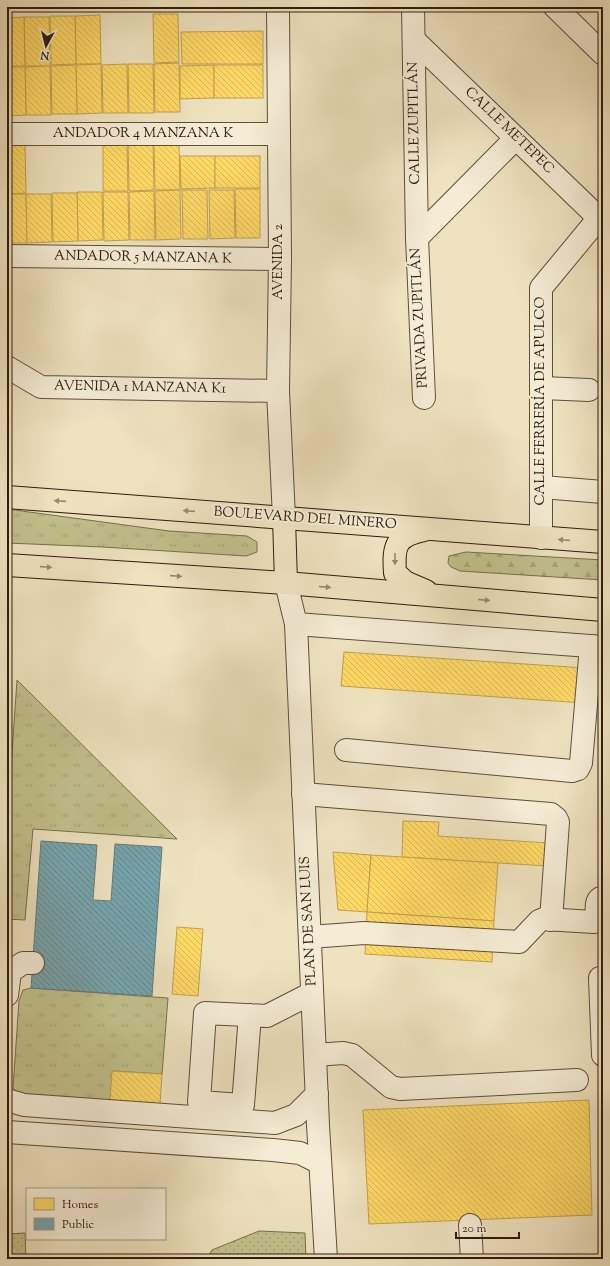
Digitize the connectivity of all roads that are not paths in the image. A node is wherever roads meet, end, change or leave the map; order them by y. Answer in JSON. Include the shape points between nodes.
{"nodes":[{"id":1,"x":278,"y":7,"type":"edge"},
{"id":2,"x":413,"y":7,"type":"edge"},
{"id":3,"x":555,"y":7,"type":"edge"},
{"id":4,"x":414,"y":40,"type":"junction"},
{"id":5,"x":603,"y":54,"type":"edge"},
{"id":6,"x":7,"y":134,"type":"edge"},
{"id":7,"x":279,"y":134,"type":"junction"},
{"id":8,"x":516,"y":138,"type":"junction"},
{"id":9,"x":602,"y":218,"type":"edge"},
{"id":10,"x":417,"y":238,"type":"junction"},
{"id":11,"x":7,"y":256,"type":"edge"},
{"id":12,"x":280,"y":259,"type":"junction"},
{"id":13,"x":7,"y":367,"type":"edge"},
{"id":14,"x":542,"y":388,"type":"junction"},
{"id":15,"x":589,"y":390,"type":"dead end"},
{"id":16,"x":278,"y":391,"type":"junction"},
{"id":17,"x":424,"y":398,"type":"dead end"},
{"id":18,"x":542,"y":487,"type":"junction"},
{"id":19,"x":603,"y":492,"type":"edge"},
{"id":20,"x":7,"y":497,"type":"edge"},
{"id":21,"x":284,"y":518,"type":"junction"},
{"id":22,"x":430,"y":529,"type":"junction"},
{"id":23,"x":541,"y":538,"type":"junction"},
{"id":24,"x":603,"y":542,"type":"edge"},
{"id":25,"x":7,"y":565,"type":"edge"},
{"id":26,"x":286,"y":583,"type":"junction"},
{"id":27,"x":445,"y":597,"type":"junction"},
{"id":28,"x":603,"y":610,"type":"edge"},
{"id":29,"x":296,"y":624,"type":"junction"},
{"id":30,"x":597,"y":647,"type":"edge"},
{"id":31,"x":346,"y":750,"type":"dead end"},
{"id":32,"x":303,"y":794,"type":"junction"},
{"id":33,"x":603,"y":897,"type":"edge"},
{"id":34,"x":551,"y":920,"type":"junction"},
{"id":35,"x":310,"y":937,"type":"junction"},
{"id":36,"x":33,"y":963,"type":"dead end"},
{"id":37,"x":600,"y":978,"type":"dead end"},
{"id":38,"x":312,"y":993,"type":"junction"},
{"id":39,"x":7,"y":995,"type":"edge"},
{"id":40,"x":250,"y":1015,"type":"dead end"},
{"id":41,"x":315,"y":1055,"type":"junction"},
{"id":42,"x":603,"y":1055,"type":"edge"},
{"id":43,"x":577,"y":1080,"type":"dead end"},
{"id":44,"x":317,"y":1094,"type":"junction"},
{"id":45,"x":7,"y":1100,"type":"edge"},
{"id":46,"x":7,"y":1120,"type":"edge"},
{"id":47,"x":318,"y":1126,"type":"junction"},
{"id":48,"x":7,"y":1132,"type":"edge"},
{"id":49,"x":320,"y":1163,"type":"junction"},
{"id":50,"x":470,"y":1225,"type":"dead end"},
{"id":51,"x":326,"y":1259,"type":"edge"},
{"id":52,"x":472,"y":1259,"type":"edge"}],
"edges":[{"from":1,"to":7,"type":"street","name":"AVENIDA 2"},
{"from":2,"to":4,"type":"street","name":"CALLE ZUPITLÁN"},
{"from":3,"to":5,"type":"street"},
{"from":4,"to":8,"type":"street","name":"CALLE METEPEC"},
{"from":4,"to":10,"type":"street","name":"CALLE ZUPITLÁN"},
{"from":6,"to":7,"type":"street","name":"ANDADOR 4 MANZANA K"},
{"from":7,"to":12,"type":"street","name":"AVENIDA 2"},
{"from":8,"to":9,"type":"street","name":"CALLE METEPEC"},
{"from":8,"to":10,"type":"street"},
{"from":9,"to":14,"type":"street","name":"CALLE FERRERÍA DE APULCO","via":[[541,288]]},
{"from":10,"to":17,"type":"street","name":"PRIVADA ZUPITLÁN"},
{"from":11,"to":12,"type":"street","name":"ANDADOR 5 MANZANA K"},
{"from":12,"to":16,"type":"street","name":"AVENIDA 2"},
{"from":13,"to":16,"type":"street","name":"AVENIDA 1 MANZANA K1","via":[[41,387]]},
{"from":14,"to":15,"type":"street"},
{"from":14,"to":18,"type":"street","name":"CALLE FERRERÍA DE APULCO"},
{"from":16,"to":21,"type":"street","name":"AVENIDA 2"},
{"from":18,"to":19,"type":"street"},
{"from":18,"to":23,"type":"street","name":"CALLE FERRERÍA DE APULCO"},
{"from":21,"to":20,"type":"main road","name":"BOULEVARD DEL MINERO","one_way":true},
{"from":21,"to":22,"type":"main road","name":"BOULEVARD DEL MINERO"},
{"from":21,"to":26,"type":"main road"},
{"from":22,"to":23,"type":"main road","name":"BOULEVARD DEL MINERO"},
{"from":22,"to":27,"type":"main road","one_way":true,"via":[[410,533],[399,541],[394,555],[395,573],[405,582]]},
{"from":24,"to":23,"type":"main road","name":"BOULEVARD DEL MINERO","one_way":true},
{"from":25,"to":26,"type":"main road","one_way":true},
{"from":26,"to":27,"type":"main road","one_way":true},
{"from":26,"to":29,"type":"street","name":"PLAN DE SAN LUIS"},
{"from":27,"to":28,"type":"main road","one_way":true},
{"from":29,"to":30,"type":"street"},
{"from":29,"to":32,"type":"street","name":"PLAN DE SAN LUIS"},
{"from":30,"to":31,"type":"street","via":[[581,763],[578,769],[572,771]]},
{"from":32,"to":34,"type":"street","via":[[551,814],[558,822]]},
{"from":32,"to":35,"type":"street","name":"PLAN DE SAN LUIS"},
{"from":33,"to":34,"type":"street","via":[[597,901],[594,922]]},
{"from":34,"to":35,"type":"street","via":[[539,921],[522,940],[514,943],[364,933]]},
{"from":35,"to":38,"type":"street","name":"PLAN DE SAN LUIS"},
{"from":36,"to":39,"type":"street","via":[[22,963],[10,972]]},
{"from":37,"to":42,"type":"street"},
{"from":38,"to":40,"type":"street","via":[[267,1016]]},
{"from":38,"to":41,"type":"street","name":"PLAN DE SAN LUIS"},
{"from":41,"to":43,"type":"street","via":[[352,1055],[391,1087],[400,1089]]},
{"from":41,"to":44,"type":"street","name":"PLAN DE SAN LUIS"},
{"from":44,"to":45,"type":"street","via":[[296,1115],[275,1123],[24,1105]]},
{"from":44,"to":47,"type":"street","name":"PLAN DE SAN LUIS"},
{"from":46,"to":47,"type":"street","via":[[274,1138],[300,1138]]},
{"from":47,"to":49,"type":"street","name":"PLAN DE SAN LUIS"},
{"from":48,"to":49,"type":"street","via":[[273,1150],[300,1153]]},
{"from":49,"to":51,"type":"street","name":"PLAN DE SAN LUIS"},
{"from":50,"to":52,"type":"street"}]}
